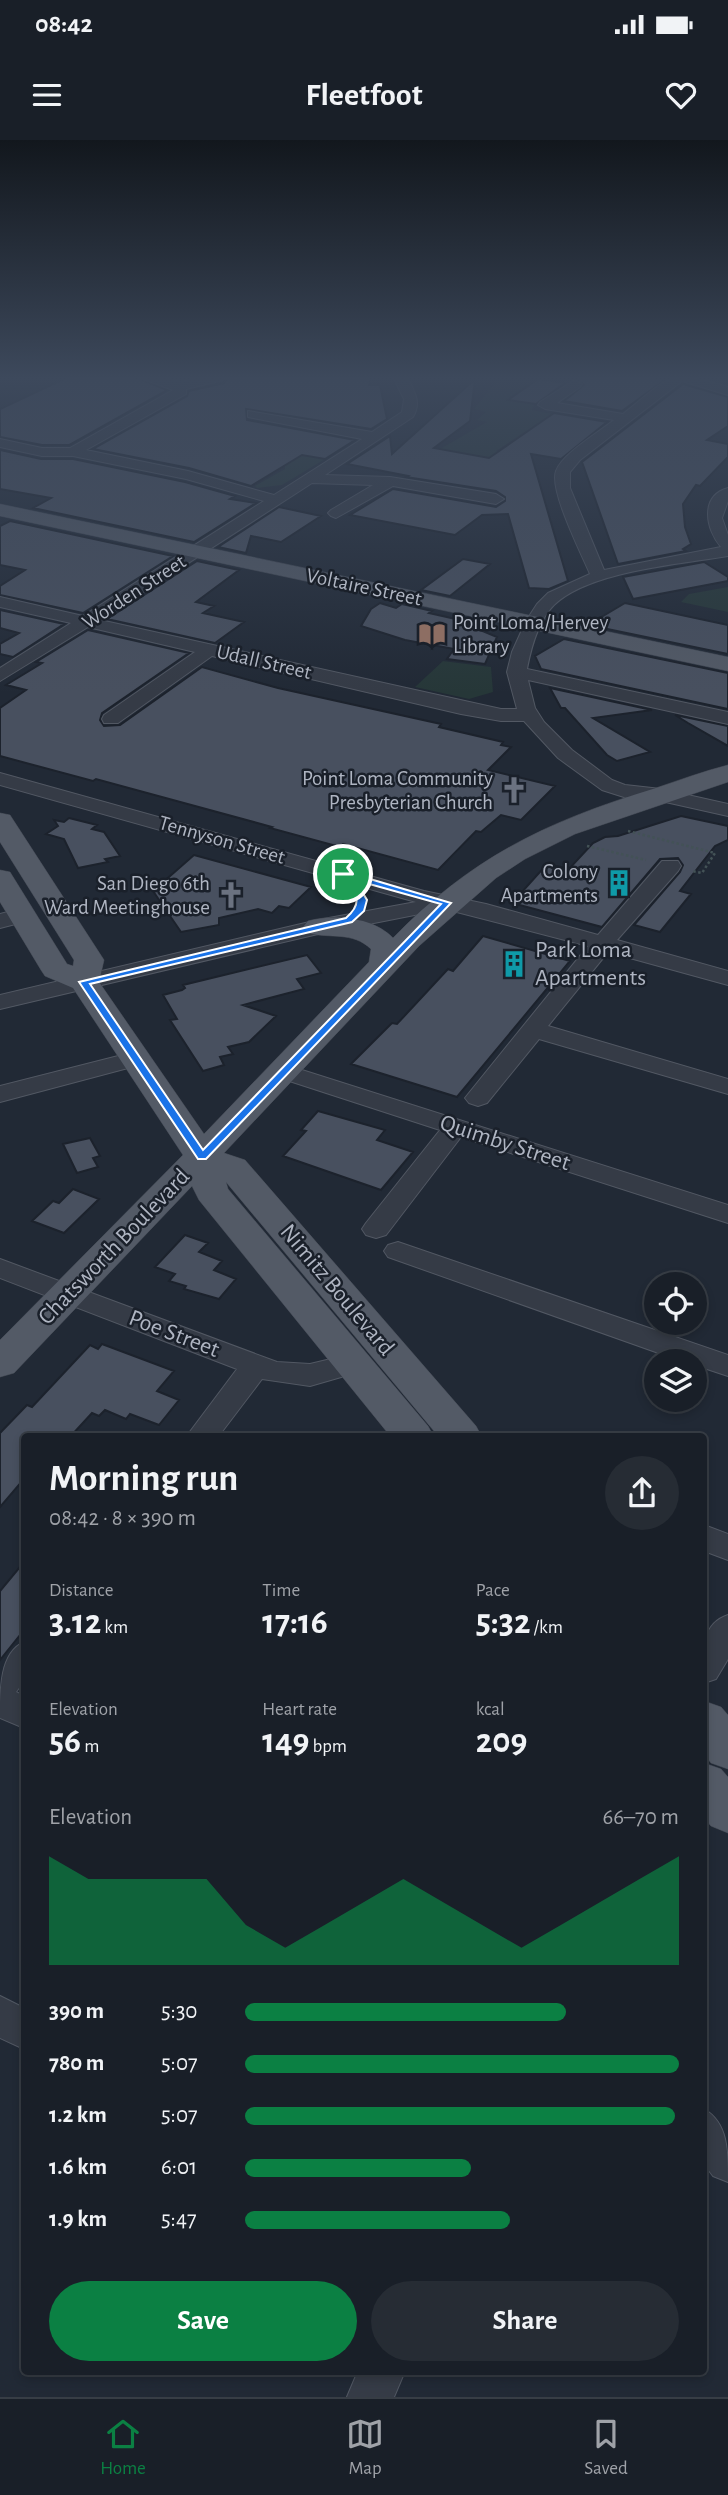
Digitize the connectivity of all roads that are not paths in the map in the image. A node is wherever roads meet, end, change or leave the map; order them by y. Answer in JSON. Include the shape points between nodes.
{"nodes":[{"id":1,"x":214,"y":482,"type":"edge"},
{"id":2,"x":305,"y":482,"type":"edge"},
{"id":3,"x":388,"y":482,"type":"edge"},
{"id":4,"x":398,"y":482,"type":"edge"},
{"id":5,"x":562,"y":482,"type":"edge"},
{"id":6,"x":728,"y":492,"type":"edge"},
{"id":7,"x":496,"y":499,"type":"dead end"},
{"id":8,"x":277,"y":500,"type":"junction"},
{"id":9,"x":0,"y":510,"type":"edge"},
{"id":10,"x":335,"y":513,"type":"dead end"},
{"id":11,"x":728,"y":545,"type":"edge"},
{"id":12,"x":197,"y":551,"type":"junction"},
{"id":13,"x":728,"y":551,"type":"edge"},
{"id":14,"x":599,"y":577,"type":"junction"},
{"id":15,"x":0,"y":602,"type":"edge"},
{"id":16,"x":88,"y":622,"type":"junction"},
{"id":17,"x":534,"y":623,"type":"junction"},
{"id":18,"x":209,"y":650,"type":"junction"},
{"id":19,"x":728,"y":664,"type":"edge"},
{"id":20,"x":516,"y":672,"type":"junction"},
{"id":21,"x":0,"y":676,"type":"edge"},
{"id":22,"x":529,"y":715,"type":"junction"},
{"id":23,"x":728,"y":718,"type":"edge"},
{"id":24,"x":111,"y":719,"type":"dead end"},
{"id":25,"x":728,"y":772,"type":"edge"},
{"id":26,"x":0,"y":779,"type":"edge"},
{"id":27,"x":662,"y":796,"type":"junction"},
{"id":28,"x":728,"y":810,"type":"edge"},
{"id":29,"x":0,"y":821,"type":"edge"},
{"id":30,"x":670,"y":866,"type":"road end"},
{"id":31,"x":343,"y":874,"type":"junction"},
{"id":32,"x":0,"y":878,"type":"edge"},
{"id":33,"x":447,"y":903,"type":"junction"},
{"id":34,"x":12,"y":918,"type":"edge"},
{"id":35,"x":332,"y":924,"type":"junction"},
{"id":36,"x":604,"y":943,"type":"junction"},
{"id":37,"x":384,"y":966,"type":"junction"},
{"id":38,"x":728,"y":978,"type":"edge"},
{"id":39,"x":84,"y":982,"type":"junction"},
{"id":40,"x":0,"y":1002,"type":"edge"},
{"id":41,"x":532,"y":1030,"type":"junction"},
{"id":42,"x":134,"y":1059,"type":"junction"},
{"id":43,"x":283,"y":1071,"type":"junction"},
{"id":44,"x":728,"y":1087,"type":"edge"},
{"id":45,"x":0,"y":1094,"type":"edge"},
{"id":46,"x":478,"y":1098,"type":"dead end"},
{"id":47,"x":455,"y":1128,"type":"junction"},
{"id":48,"x":202,"y":1157,"type":"junction"},
{"id":49,"x":728,"y":1214,"type":"edge"},
{"id":50,"x":376,"y":1229,"type":"dead end"},
{"id":51,"x":398,"y":1251,"type":"dead end"},
{"id":52,"x":0,"y":1268,"type":"edge"},
{"id":53,"x":69,"y":1293,"type":"junction"},
{"id":54,"x":0,"y":1363,"type":"edge"},
{"id":55,"x":352,"y":1364,"type":"junction"},
{"id":56,"x":256,"y":1366,"type":"junction"},
{"id":57,"x":728,"y":1366,"type":"edge"},
{"id":58,"x":204,"y":1433,"type":"edge"},
{"id":59,"x":411,"y":1433,"type":"edge"},
{"id":60,"x":458,"y":1433,"type":"edge"},
{"id":61,"x":707,"y":1539,"type":"edge"},
{"id":62,"x":728,"y":1547,"type":"edge"},
{"id":63,"x":728,"y":1629,"type":"edge"},
{"id":64,"x":21,"y":1660,"type":"edge"},
{"id":65,"x":707,"y":1665,"type":"edge"},
{"id":66,"x":0,"y":1686,"type":"edge"},
{"id":67,"x":0,"y":1701,"type":"edge"},
{"id":68,"x":21,"y":1712,"type":"edge"},
{"id":69,"x":707,"y":1724,"type":"edge"},
{"id":70,"x":728,"y":1749,"type":"edge"},
{"id":71,"x":707,"y":1787,"type":"edge"},
{"id":72,"x":728,"y":1811,"type":"edge"},
{"id":73,"x":0,"y":2016,"type":"edge"},
{"id":74,"x":21,"y":2027,"type":"edge"},
{"id":75,"x":707,"y":2134,"type":"edge"},
{"id":76,"x":728,"y":2161,"type":"edge"},
{"id":77,"x":380,"y":2375,"type":"edge"},
{"id":78,"x":370,"y":2397,"type":"edge"}],
"edges":[{"from":1,"to":8,"type":"street"},
{"from":2,"to":8,"type":"street","name":"Worden Street"},
{"from":3,"to":10,"type":"street"},
{"from":4,"to":7,"type":"street"},
{"from":5,"to":14,"type":"street"},
{"from":6,"to":11,"type":"street","via":[[716,507],[714,523]]},
{"from":8,"to":12,"type":"street","name":"Worden Street"},
{"from":9,"to":12,"type":"main road","name":"Voltaire Street"},
{"from":12,"to":16,"type":"street","name":"Worden Street"},
{"from":12,"to":17,"type":"main road","name":"Voltaire Street"},
{"from":13,"to":14,"type":"street"},
{"from":14,"to":17,"type":"street","via":[[554,597]]},
{"from":15,"to":16,"type":"street","name":"Udall Street"},
{"from":16,"to":18,"type":"street","name":"Udall Street"},
{"from":16,"to":21,"type":"street","name":"Worden Street"},
{"from":17,"to":19,"type":"main road","name":"Voltaire Street"},
{"from":17,"to":20,"type":"street","via":[[522,645]]},
{"from":18,"to":22,"type":"street","name":"Udall Street","via":[[461,708]]},
{"from":18,"to":24,"type":"street"},
{"from":20,"to":22,"type":"street"},
{"from":20,"to":23,"type":"street"},
{"from":22,"to":27,"type":"street","via":[[560,750],[614,789]]},
{"from":25,"to":27,"type":"main road","name":"Chatsworth Boulevard"},
{"from":26,"to":31,"type":"street","name":"Tennyson Street"},
{"from":27,"to":28,"type":"street"},
{"from":27,"to":33,"type":"main road","name":"Chatsworth Boulevard","via":[[542,838],[497,864]]},
{"from":29,"to":39,"type":"main road","name":"Nimitz Boulevard","via":[[89,960]]},
{"from":30,"to":36,"type":"street"},
{"from":31,"to":33,"type":"street","name":"Tennyson Street"},
{"from":31,"to":35,"type":"street","via":[[362,900],[360,911]]},
{"from":32,"to":34,"type":"main road"},
{"from":33,"to":35,"type":"street"},
{"from":33,"to":36,"type":"street","name":"Tennyson Street"},
{"from":33,"to":37,"type":"main road","name":"Chatsworth Boulevard"},
{"from":34,"to":39,"type":"main road","via":[[55,970]]},
{"from":35,"to":37,"type":"main road","via":[[374,936],[386,949]]},
{"from":35,"to":39,"type":"street"},
{"from":36,"to":38,"type":"street","name":"Tennyson Street"},
{"from":36,"to":41,"type":"street"},
{"from":37,"to":43,"type":"main road","name":"Chatsworth Boulevard"},
{"from":39,"to":40,"type":"street"},
{"from":39,"to":42,"type":"main road","name":"Nimitz Boulevard"},
{"from":41,"to":44,"type":"street"},
{"from":41,"to":46,"type":"street"},
{"from":42,"to":45,"type":"street"},
{"from":42,"to":48,"type":"main road","name":"Nimitz Boulevard"},
{"from":43,"to":47,"type":"street","name":"Quimby Street"},
{"from":43,"to":48,"type":"main road","name":"Chatsworth Boulevard"},
{"from":47,"to":49,"type":"street","name":"Quimby Street"},
{"from":47,"to":50,"type":"street"},
{"from":48,"to":53,"type":"main road","name":"Chatsworth Boulevard"},
{"from":48,"to":55,"type":"main road","name":"Nimitz Boulevard","via":[[211,1192]]},
{"from":48,"to":60,"type":"main road","name":"Nimitz Boulevard","via":[[233,1168]]},
{"from":51,"to":57,"type":"street"},
{"from":52,"to":53,"type":"street","name":"Poe Street"},
{"from":53,"to":54,"type":"main road","name":"Chatsworth Boulevard"},
{"from":53,"to":56,"type":"street","name":"Poe Street"},
{"from":55,"to":56,"type":"street","name":"Poe Street","via":[[310,1375]]},
{"from":55,"to":59,"type":"main road","name":"Nimitz Boulevard"},
{"from":56,"to":58,"type":"street"},
{"from":61,"to":62,"type":"street"},
{"from":63,"to":65,"type":"street"},
{"from":64,"to":66,"type":"street"},
{"from":67,"to":68,"type":"street"},
{"from":69,"to":70,"type":"main road"},
{"from":71,"to":72,"type":"main road"},
{"from":73,"to":74,"type":"street"},
{"from":75,"to":76,"type":"street"},
{"from":77,"to":78,"type":"street"}]}
